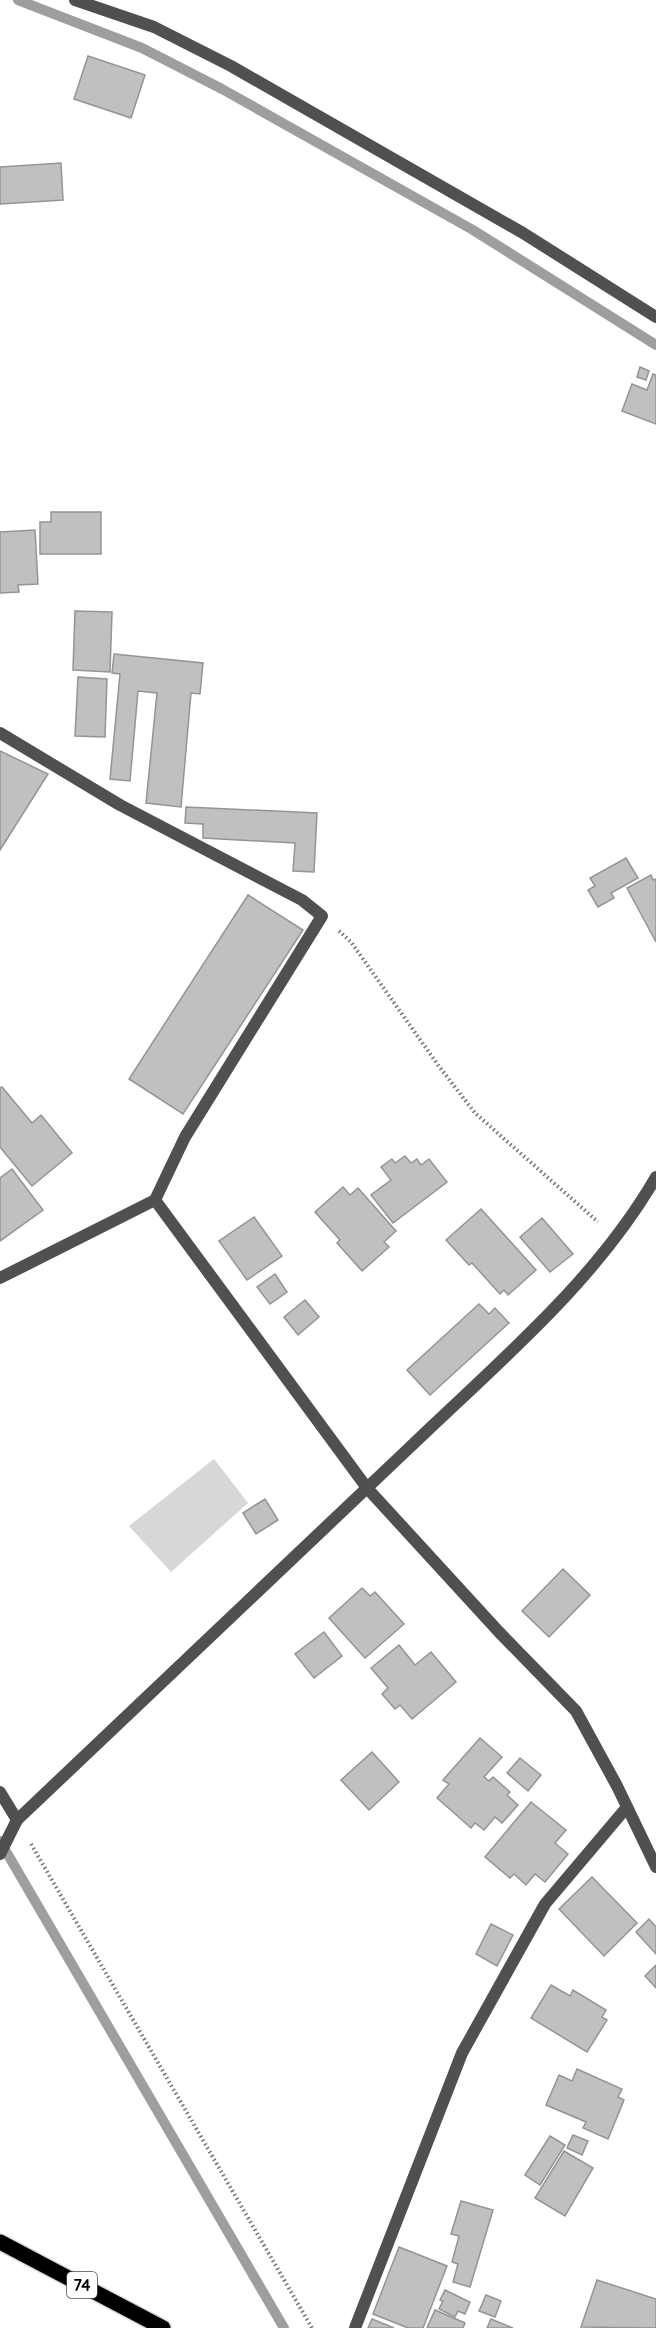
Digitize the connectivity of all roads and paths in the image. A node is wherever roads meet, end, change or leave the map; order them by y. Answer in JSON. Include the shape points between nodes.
{"nodes":[{"id":1,"x":75,"y":0,"type":"edge"},
{"id":2,"x":656,"y":317,"type":"edge"},
{"id":3,"x":0,"y":733,"type":"edge"},
{"id":4,"x":322,"y":916,"type":"junction"},
{"id":5,"x":656,"y":1177,"type":"edge"},
{"id":6,"x":155,"y":1200,"type":"junction"},
{"id":7,"x":616,"y":1239,"type":"junction"},
{"id":8,"x":0,"y":1278,"type":"edge"},
{"id":9,"x":367,"y":1488,"type":"junction"},
{"id":10,"x":0,"y":1792,"type":"edge"},
{"id":11,"x":627,"y":1807,"type":"junction"},
{"id":12,"x":17,"y":1820,"type":"junction"},
{"id":13,"x":0,"y":1854,"type":"edge"},
{"id":14,"x":656,"y":1867,"type":"edge"},
{"id":15,"x":0,"y":2242,"type":"edge"},
{"id":16,"x":163,"y":2328,"type":"edge"},
{"id":17,"x":312,"y":2328,"type":"edge"},
{"id":18,"x":355,"y":2328,"type":"edge"}],
"edges":[{"from":1,"to":2,"type":"street","via":[[154,27],[231,66],[524,233]]},
{"from":3,"to":4,"type":"street","via":[[120,805],[302,900]]},
{"from":4,"to":6,"type":"street","via":[[185,1137]]},
{"from":4,"to":7,"type":"path","via":[[351,942],[475,1113]]},
{"from":5,"to":7,"type":"street"},
{"from":6,"to":8,"type":"street"},
{"from":6,"to":9,"type":"street"},
{"from":7,"to":9,"type":"street","via":[[560,1303]]},
{"from":9,"to":11,"type":"street","via":[[576,1710]]},
{"from":9,"to":12,"type":"street"},
{"from":10,"to":12,"type":"street"},
{"from":11,"to":14,"type":"street"},
{"from":11,"to":18,"type":"street","via":[[545,1904],[462,2053]]},
{"from":12,"to":13,"type":"street"},
{"from":12,"to":17,"type":"path"},
{"from":15,"to":16,"type":"main road","number":"74"}]}
